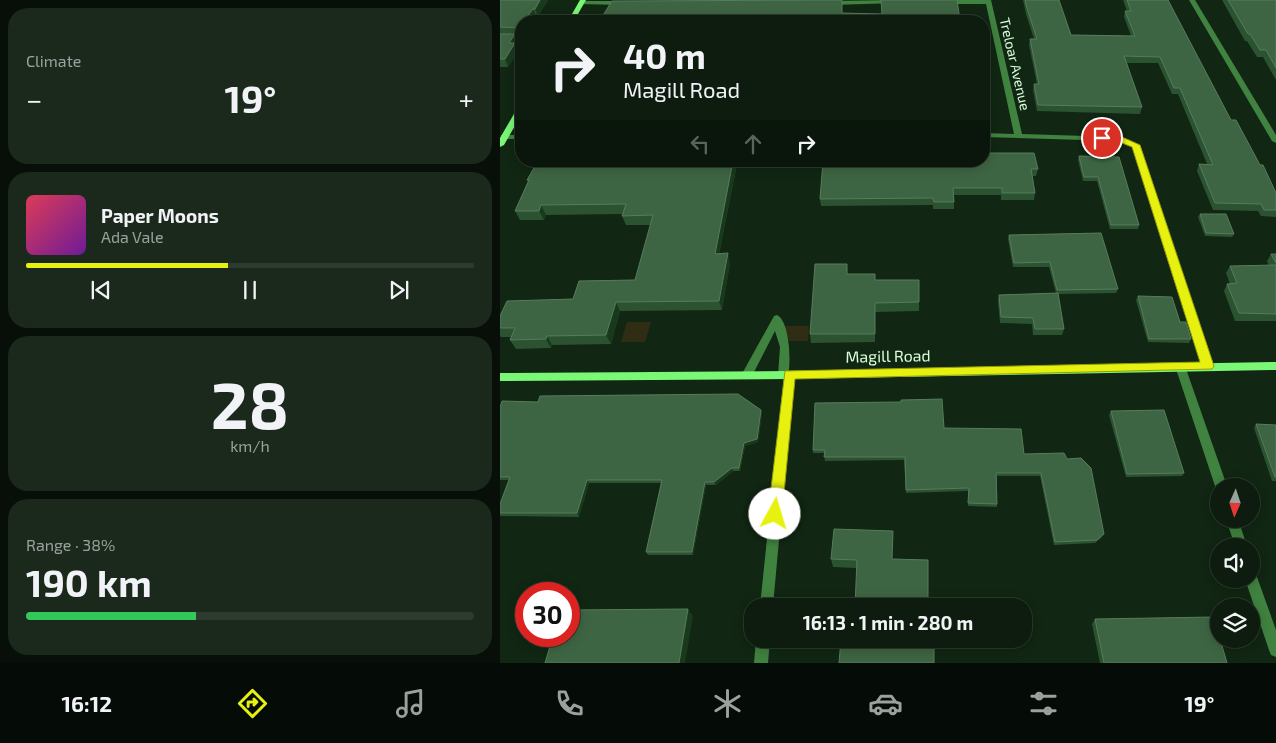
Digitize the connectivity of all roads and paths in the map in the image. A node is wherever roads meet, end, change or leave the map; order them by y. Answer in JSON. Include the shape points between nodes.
{"nodes":[{"id":1,"x":1192,"y":0,"type":"edge"},
{"id":2,"x":988,"y":1,"type":"edge"},
{"id":3,"x":582,"y":2,"type":"edge"},
{"id":4,"x":900,"y":2,"type":"edge"},
{"id":5,"x":939,"y":2,"type":"edge"},
{"id":6,"x":627,"y":3,"type":"edge"},
{"id":7,"x":822,"y":3,"type":"edge"},
{"id":8,"x":575,"y":15,"type":"edge"},
{"id":9,"x":500,"y":38,"type":"edge"},
{"id":10,"x":515,"y":38,"type":"edge"},
{"id":11,"x":515,"y":118,"type":"edge"},
{"id":12,"x":1018,"y":134,"type":"junction"},
{"id":13,"x":990,"y":135,"type":"edge"},
{"id":14,"x":504,"y":137,"type":"junction"},
{"id":15,"x":515,"y":137,"type":"edge"},
{"id":16,"x":1276,"y":141,"type":"edge"},
{"id":17,"x":500,"y":146,"type":"edge"},
{"id":18,"x":1180,"y":366,"type":"junction"},
{"id":19,"x":1208,"y":366,"type":"junction"},
{"id":20,"x":1276,"y":366,"type":"edge"},
{"id":21,"x":747,"y":375,"type":"junction"},
{"id":22,"x":786,"y":375,"type":"junction"},
{"id":23,"x":500,"y":377,"type":"edge"},
{"id":24,"x":1218,"y":478,"type":"edge"},
{"id":25,"x":1255,"y":588,"type":"edge"},
{"id":26,"x":767,"y":598,"type":"edge"},
{"id":27,"x":762,"y":648,"type":"edge"},
{"id":28,"x":1276,"y":650,"type":"edge"},
{"id":29,"x":761,"y":663,"type":"edge"}],
"edges":[{"from":1,"to":16,"type":"street"},
{"from":2,"to":5,"type":"street"},
{"from":2,"to":12,"type":"street","name":"Treloar Avenue"},
{"from":3,"to":6,"type":"street"},
{"from":3,"to":8,"type":"main road"},
{"from":4,"to":7,"type":"street"},
{"from":9,"to":10,"type":"street"},
{"from":11,"to":14,"type":"main road"},
{"from":12,"to":13,"type":"street"},
{"from":12,"to":19,"type":"street","via":[[1119,139],[1136,145]]},
{"from":14,"to":15,"type":"street"},
{"from":14,"to":17,"type":"main road"},
{"from":18,"to":19,"type":"main road","name":"Magill Road"},
{"from":18,"to":22,"type":"main road","name":"Magill Road"},
{"from":18,"to":24,"type":"street"},
{"from":19,"to":20,"type":"main road","name":"Magill Road"},
{"from":21,"to":22,"type":"main road","name":"Magill Road"},
{"from":21,"to":22,"type":"street","via":[[777,319],[785,347]]},
{"from":21,"to":23,"type":"main road","name":"Magill Road"},
{"from":22,"to":26,"type":"street"},
{"from":25,"to":28,"type":"street"},
{"from":27,"to":29,"type":"street"}]}
